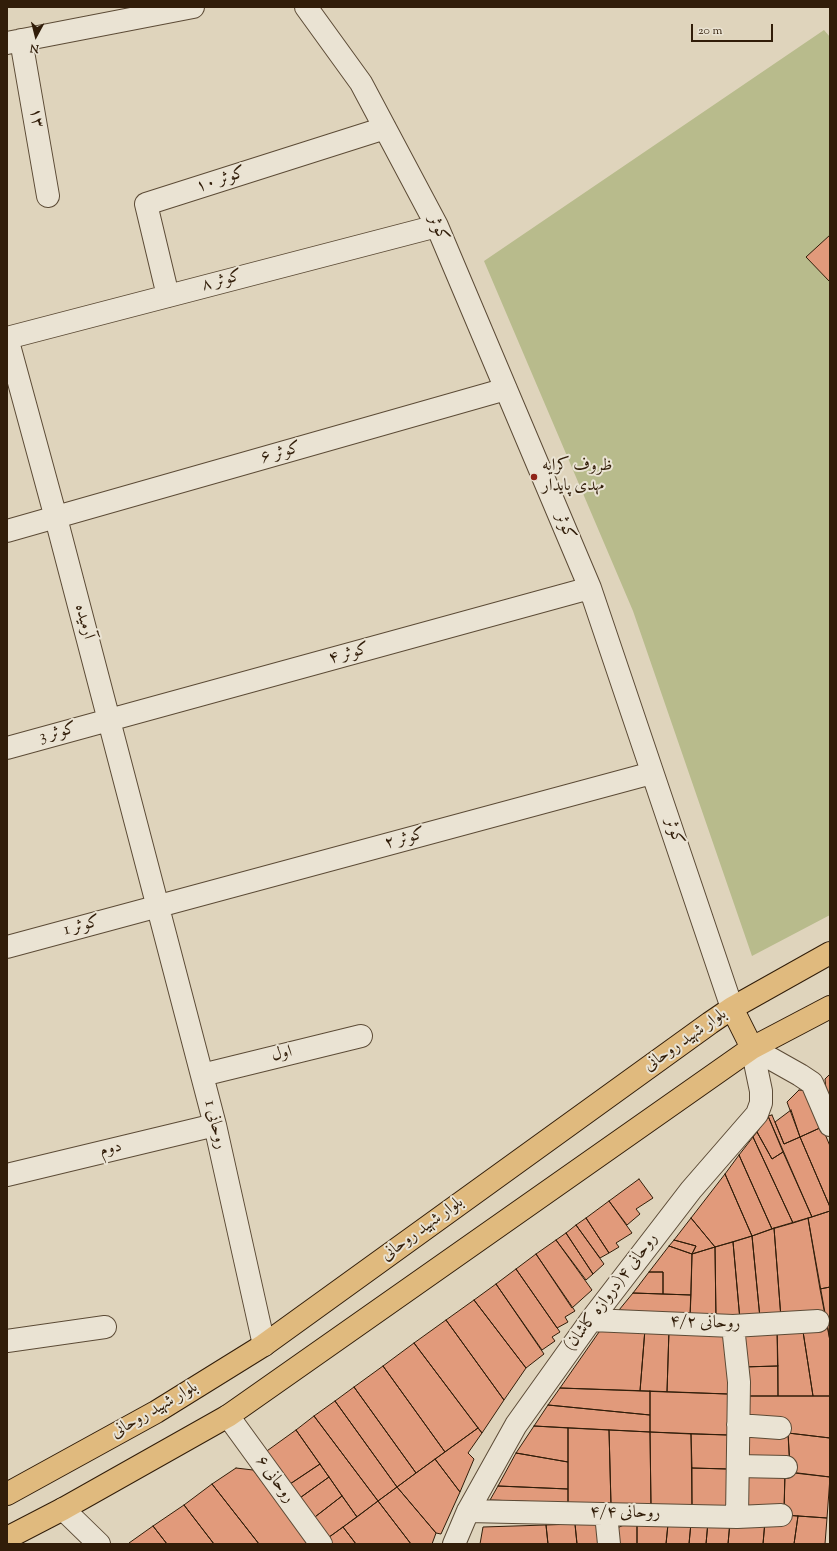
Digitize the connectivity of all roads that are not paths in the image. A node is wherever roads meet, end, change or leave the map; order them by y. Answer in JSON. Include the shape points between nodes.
{"nodes":[{"id":1,"x":193,"y":7,"type":"edge"},
{"id":2,"x":306,"y":7,"type":"edge"},
{"id":3,"x":14,"y":41,"type":"edge"},
{"id":4,"x":384,"y":128,"type":"junction"},
{"id":5,"x":48,"y":196,"type":"dead end"},
{"id":6,"x":437,"y":226,"type":"junction"},
{"id":7,"x":168,"y":296,"type":"junction"},
{"id":8,"x":7,"y":338,"type":"edge"},
{"id":9,"x":506,"y":390,"type":"junction"},
{"id":10,"x":56,"y":518,"type":"junction"},
{"id":11,"x":7,"y":531,"type":"edge"},
{"id":12,"x":590,"y":588,"type":"junction"},
{"id":13,"x":109,"y":721,"type":"junction"},
{"id":14,"x":7,"y":748,"type":"edge"},
{"id":15,"x":652,"y":773,"type":"junction"},
{"id":16,"x":157,"y":906,"type":"junction"},
{"id":17,"x":7,"y":947,"type":"edge"},
{"id":18,"x":830,"y":953,"type":"edge"},
{"id":19,"x":830,"y":1007,"type":"edge"},
{"id":20,"x":732,"y":1008,"type":"junction"},
{"id":21,"x":362,"y":1036,"type":"dead end"},
{"id":22,"x":752,"y":1048,"type":"junction"},
{"id":23,"x":202,"y":1075,"type":"junction"},
{"id":24,"x":215,"y":1125,"type":"junction"},
{"id":25,"x":830,"y":1125,"type":"edge"},
{"id":26,"x":7,"y":1175,"type":"edge"},
{"id":27,"x":591,"y":1320,"type":"junction"},
{"id":28,"x":818,"y":1321,"type":"dead end"},
{"id":29,"x":733,"y":1326,"type":"junction"},
{"id":30,"x":105,"y":1327,"type":"dead end"},
{"id":31,"x":7,"y":1341,"type":"edge"},
{"id":32,"x":264,"y":1345,"type":"junction"},
{"id":33,"x":228,"y":1416,"type":"junction"},
{"id":34,"x":738,"y":1425,"type":"junction"},
{"id":35,"x":780,"y":1428,"type":"dead end"},
{"id":36,"x":738,"y":1466,"type":"junction"},
{"id":37,"x":786,"y":1467,"type":"dead end"},
{"id":38,"x":7,"y":1494,"type":"edge"},
{"id":39,"x":63,"y":1509,"type":"junction"},
{"id":40,"x":468,"y":1510,"type":"junction"},
{"id":41,"x":606,"y":1514,"type":"junction"},
{"id":42,"x":781,"y":1516,"type":"dead end"},
{"id":43,"x":737,"y":1517,"type":"junction"},
{"id":44,"x":26,"y":1536,"type":"edge"},
{"id":45,"x":7,"y":1538,"type":"edge"},
{"id":46,"x":99,"y":1544,"type":"edge"},
{"id":47,"x":321,"y":1544,"type":"edge"},
{"id":48,"x":454,"y":1544,"type":"edge"},
{"id":49,"x":609,"y":1544,"type":"edge"}],
"edges":[{"from":1,"to":3,"type":"street"},
{"from":2,"to":4,"type":"street","name":"کوثر","via":[[361,83]]},
{"from":3,"to":5,"type":"street","name":"۱۳"},
{"from":4,"to":6,"type":"street","name":"کوثر"},
{"from":4,"to":7,"type":"street","name":"کوثر ۱۰","via":[[146,204]]},
{"from":6,"to":7,"type":"street","name":"کوثر ۸"},
{"from":6,"to":9,"type":"street","name":"کوثر"},
{"from":7,"to":8,"type":"street","name":"کوثر ۸"},
{"from":8,"to":10,"type":"street","name":"آرمیده"},
{"from":9,"to":10,"type":"street","name":"کوثر ۶"},
{"from":9,"to":12,"type":"street","name":"کوثر"},
{"from":10,"to":11,"type":"street","name":"کوثر ۶"},
{"from":10,"to":13,"type":"street","name":"آرمیده"},
{"from":12,"to":13,"type":"street","name":"کوثر ۴"},
{"from":12,"to":15,"type":"street","name":"کوثر"},
{"from":13,"to":14,"type":"street","name":"کوثر 3"},
{"from":13,"to":16,"type":"street","name":"آرمیده"},
{"from":15,"to":16,"type":"street","name":"کوثر ۲"},
{"from":15,"to":20,"type":"street","name":"کوثر"},
{"from":16,"to":17,"type":"street","name":"کوثر 1"},
{"from":16,"to":23,"type":"street","name":"روحانی 1"},
{"from":18,"to":20,"type":"main road","name":"بلوار شهید روحانی"},
{"from":19,"to":22,"type":"main road"},
{"from":20,"to":22,"type":"main road"},
{"from":20,"to":32,"type":"main road","name":"بلوار شهید روحانی"},
{"from":21,"to":23,"type":"street","name":"اول"},
{"from":22,"to":25,"type":"street","via":[[812,1083]]},
{"from":22,"to":27,"type":"street","name":"روحانی ۴(دروازه کاشان)","via":[[761,1103],[757,1114],[691,1190]]},
{"from":22,"to":33,"type":"main road"},
{"from":23,"to":24,"type":"street","name":"روحانی 1"},
{"from":24,"to":26,"type":"street","name":"دوم"},
{"from":24,"to":32,"type":"street","name":"روحانی 1"},
{"from":27,"to":29,"type":"street","name":"روحانی ۴/۲"},
{"from":27,"to":40,"type":"street","name":"روحانی ۴(دروازه کاشان)","via":[[516,1425]]},
{"from":28,"to":29,"type":"street","name":"روحانی ۴/۲"},
{"from":29,"to":34,"type":"street","via":[[739,1382]]},
{"from":30,"to":31,"type":"street"},
{"from":32,"to":38,"type":"main road","name":"بلوار شهید روحانی","via":[[156,1412]]},
{"from":33,"to":39,"type":"main road"},
{"from":33,"to":47,"type":"street","name":"روحانی ۶"},
{"from":34,"to":35,"type":"street"},
{"from":34,"to":36,"type":"street"},
{"from":36,"to":37,"type":"street"},
{"from":36,"to":43,"type":"street"},
{"from":39,"to":44,"type":"main road"},
{"from":39,"to":46,"type":"street"},
{"from":40,"to":41,"type":"street","name":"روحانی ۴/۴"},
{"from":40,"to":48,"type":"street","name":"روحانی ۴(دروازه کاشان)"},
{"from":41,"to":43,"type":"street","name":"روحانی ۴/۴"},
{"from":41,"to":49,"type":"street"},
{"from":42,"to":43,"type":"street","name":"روحانی ۴/۴"},
{"from":44,"to":45,"type":"main road"}]}
